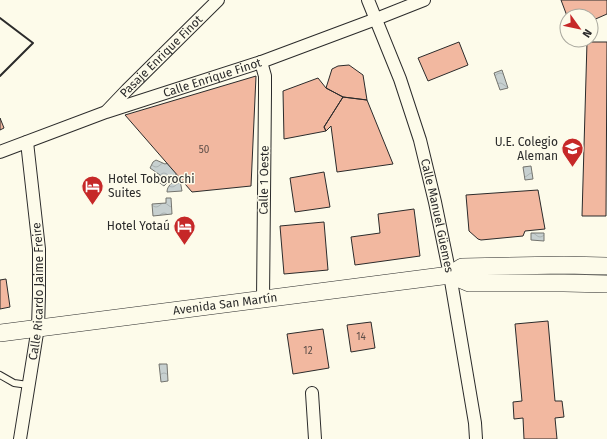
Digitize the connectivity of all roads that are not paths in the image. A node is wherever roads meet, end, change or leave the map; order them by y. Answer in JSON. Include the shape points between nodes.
{"nodes":[{"id":1,"x":218,"y":0,"type":"edge"},
{"id":2,"x":368,"y":0,"type":"edge"},
{"id":3,"x":424,"y":0,"type":"edge"},
{"id":4,"x":376,"y":20,"type":"junction"},
{"id":5,"x":261,"y":62,"type":"junction"},
{"id":6,"x":106,"y":112,"type":"junction"},
{"id":7,"x":27,"y":142,"type":"junction"},
{"id":8,"x":0,"y":152,"type":"edge"},
{"id":9,"x":607,"y":266,"type":"edge"},
{"id":10,"x":450,"y":275,"type":"junction"},
{"id":11,"x":607,"y":284,"type":"edge"},
{"id":12,"x":262,"y":298,"type":"junction"},
{"id":13,"x":38,"y":328,"type":"junction"},
{"id":14,"x":0,"y":333,"type":"edge"},
{"id":15,"x":0,"y":375,"type":"edge"},
{"id":16,"x":28,"y":385,"type":"junction"},
{"id":17,"x":312,"y":393,"type":"dead end"},
{"id":18,"x":20,"y":439,"type":"edge"},
{"id":19,"x":315,"y":439,"type":"edge"},
{"id":20,"x":476,"y":439,"type":"edge"}],
"edges":[{"from":1,"to":6,"type":"street","name":"Pasaje Enrique Finot"},
{"from":2,"to":4,"type":"street","name":"Calle Manuel Güemes"},
{"from":3,"to":4,"type":"street","name":"Calle Enrique Finot"},
{"from":4,"to":5,"type":"street","name":"Calle Enrique Finot"},
{"from":4,"to":10,"type":"street","name":"Calle Manuel Güemes","via":[[400,79],[420,140]]},
{"from":5,"to":6,"type":"street","name":"Calle Enrique Finot"},
{"from":5,"to":12,"type":"street","name":"Calle 1 Oeste","via":[[265,76]]},
{"from":6,"to":7,"type":"street","name":"Calle Enrique Finot"},
{"from":7,"to":8,"type":"street","name":"Calle Enrique Finot"},
{"from":7,"to":13,"type":"street","name":"Calle Ricardo Jaime Freire","via":[[39,249]]},
{"from":9,"to":10,"type":"main road","name":"Avenida San Martín","via":[[462,268]]},
{"from":10,"to":11,"type":"main road","via":[[468,283]]},
{"from":10,"to":12,"type":"main road","name":"Avenida San Martín"},
{"from":10,"to":20,"type":"street","name":"Calle Manuel Güemes"},
{"from":12,"to":13,"type":"main road","name":"Avenida San Martín"},
{"from":13,"to":14,"type":"main road","name":"Avenida San Martín"},
{"from":13,"to":16,"type":"street","name":"Calle Ricardo Jaime Freire"},
{"from":15,"to":16,"type":"lane"},
{"from":16,"to":18,"type":"street","name":"Calle Ricardo Jaime Freire"},
{"from":17,"to":19,"type":"street"}]}
